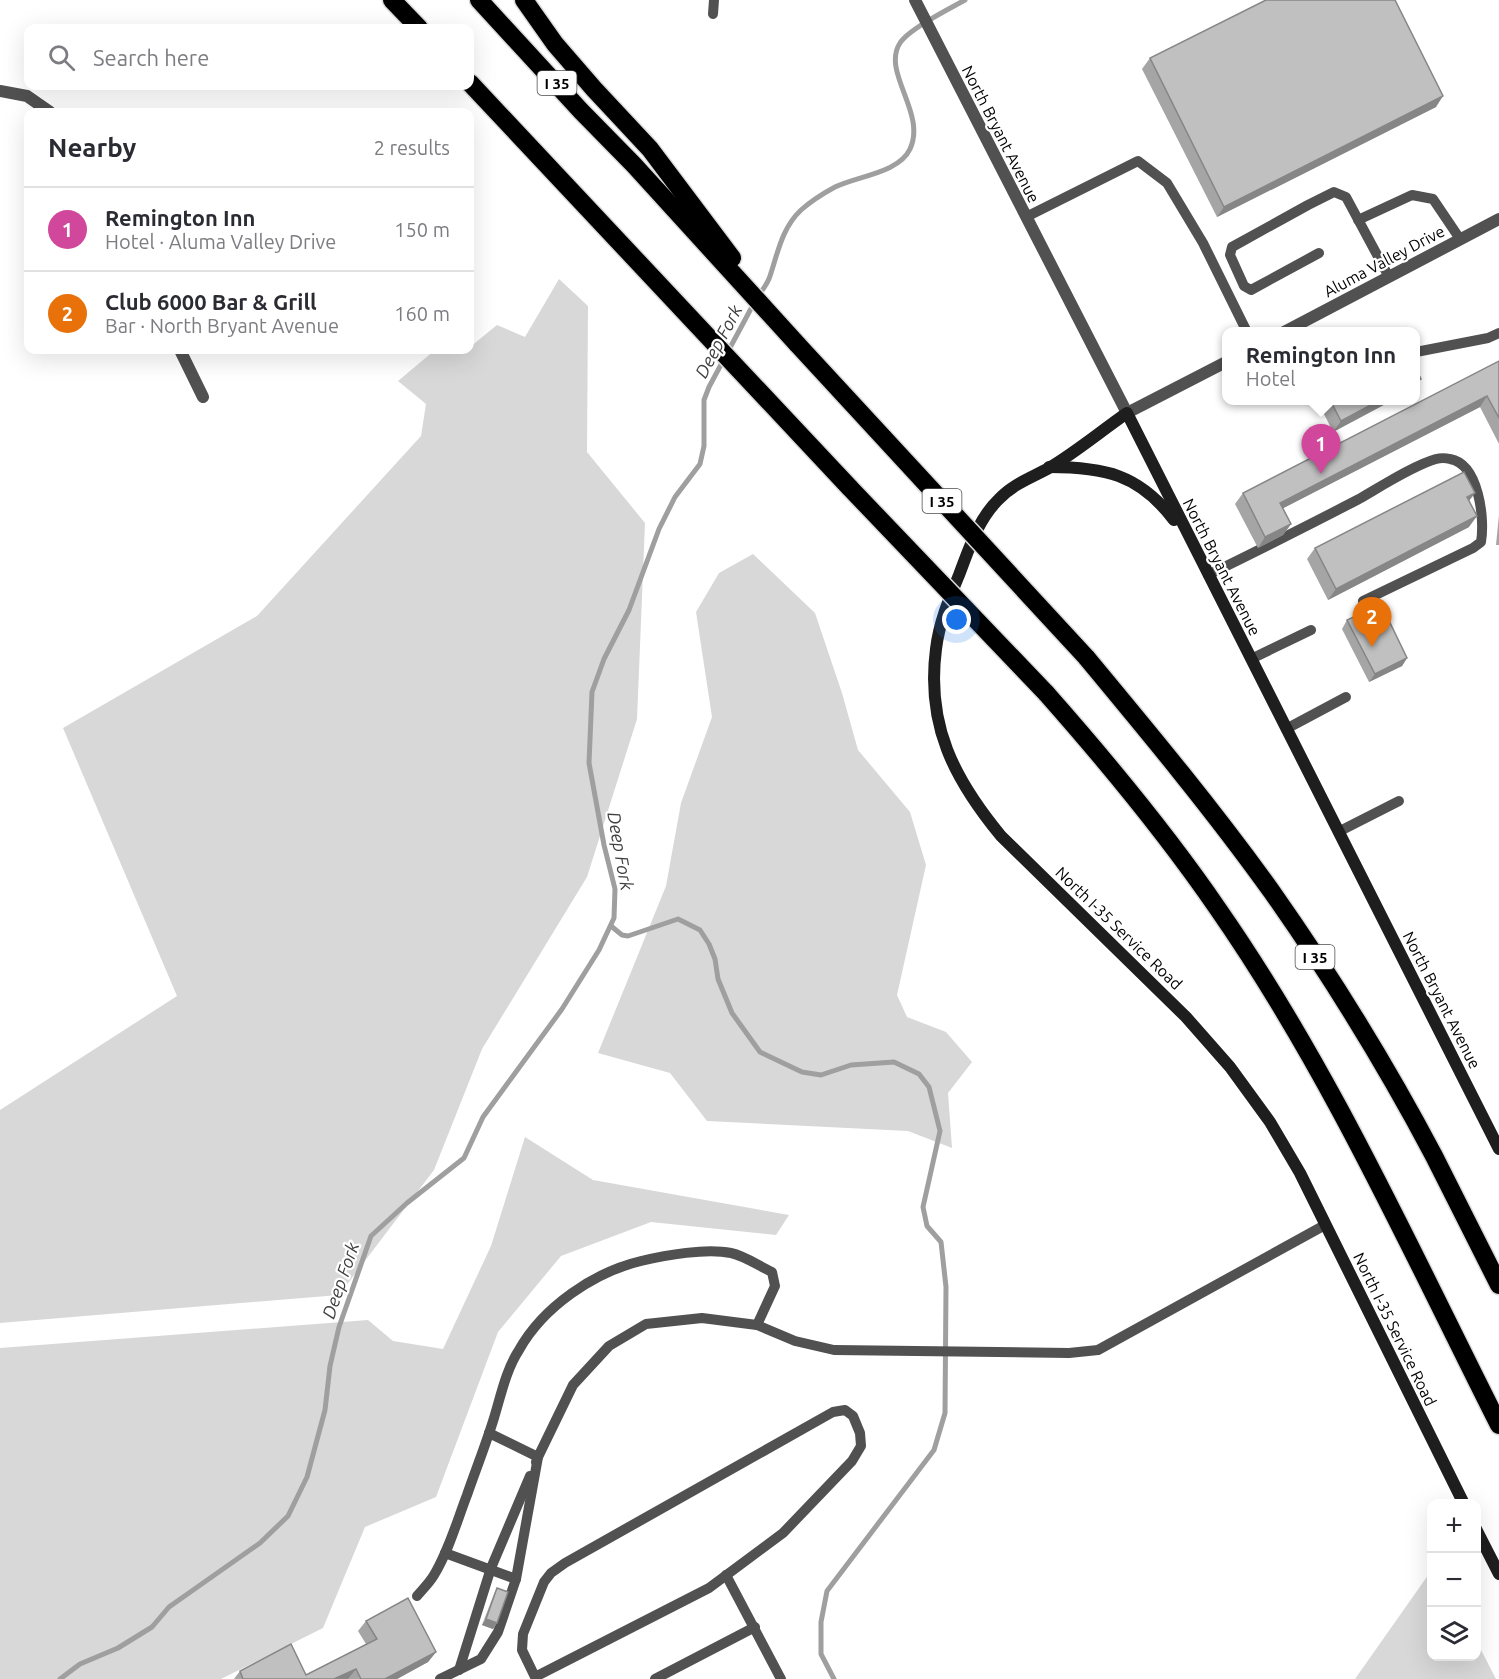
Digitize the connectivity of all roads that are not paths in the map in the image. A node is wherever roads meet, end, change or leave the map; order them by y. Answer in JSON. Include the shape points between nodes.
{"nodes":[{"id":1,"x":392,"y":0,"type":"edge"},
{"id":2,"x":479,"y":0,"type":"edge"},
{"id":3,"x":524,"y":0,"type":"edge"},
{"id":4,"x":714,"y":0,"type":"edge"},
{"id":5,"x":915,"y":0,"type":"edge"},
{"id":6,"x":713,"y":14,"type":"dead end"},
{"id":7,"x":415,"y":24,"type":"edge"},
{"id":8,"x":474,"y":87,"type":"edge"},
{"id":9,"x":0,"y":91,"type":"edge"},
{"id":10,"x":44,"y":108,"type":"edge"},
{"id":11,"x":1026,"y":217,"type":"junction"},
{"id":12,"x":1499,"y":219,"type":"edge"},
{"id":13,"x":1358,"y":220,"type":"junction"},
{"id":14,"x":1460,"y":240,"type":"junction"},
{"id":15,"x":1319,"y":253,"type":"dead end"},
{"id":16,"x":1389,"y":277,"type":"junction"},
{"id":17,"x":1245,"y":327,"type":"edge"},
{"id":18,"x":1294,"y":327,"type":"edge"},
{"id":19,"x":1499,"y":333,"type":"edge"},
{"id":20,"x":798,"y":345,"type":"junction"},
{"id":21,"x":1420,"y":351,"type":"edge"},
{"id":22,"x":182,"y":354,"type":"edge"},
{"id":23,"x":1222,"y":365,"type":"edge"},
{"id":24,"x":203,"y":397,"type":"dead end"},
{"id":25,"x":1128,"y":413,"type":"junction"},
{"id":26,"x":1049,"y":467,"type":"junction"},
{"id":27,"x":1193,"y":545,"type":"junction"},
{"id":28,"x":1208,"y":575,"type":"junction"},
{"id":29,"x":1363,"y":601,"type":"dead end"},
{"id":30,"x":1311,"y":630,"type":"dead end"},
{"id":31,"x":1251,"y":659,"type":"junction"},
{"id":32,"x":1346,"y":697,"type":"dead end"},
{"id":33,"x":1286,"y":729,"type":"junction"},
{"id":34,"x":1399,"y":801,"type":"dead end"},
{"id":35,"x":1338,"y":832,"type":"junction"},
{"id":36,"x":1499,"y":1149,"type":"edge"},
{"id":37,"x":1325,"y":1225,"type":"junction"},
{"id":38,"x":1499,"y":1286,"type":"edge"},
{"id":39,"x":757,"y":1325,"type":"junction"},
{"id":40,"x":1499,"y":1425,"type":"edge"},
{"id":41,"x":489,"y":1433,"type":"junction"},
{"id":42,"x":538,"y":1457,"type":"junction"},
{"id":43,"x":1462,"y":1499,"type":"edge"},
{"id":44,"x":1481,"y":1539,"type":"edge"},
{"id":45,"x":445,"y":1553,"type":"junction"},
{"id":46,"x":491,"y":1568,"type":"junction"},
{"id":47,"x":1499,"y":1574,"type":"edge"},
{"id":48,"x":726,"y":1575,"type":"junction"},
{"id":49,"x":516,"y":1579,"type":"junction"},
{"id":50,"x":417,"y":1596,"type":"dead end"},
{"id":51,"x":755,"y":1628,"type":"junction"},
{"id":52,"x":449,"y":1676,"type":"edge"},
{"id":53,"x":535,"y":1678,"type":"edge"},
{"id":54,"x":655,"y":1679,"type":"edge"},
{"id":55,"x":781,"y":1679,"type":"edge"}],
"edges":[{"from":1,"to":7,"type":"highway"},
{"from":2,"to":20,"type":"highway","number":"I 35"},
{"from":3,"to":20,"type":"highway","via":[[555,44],[650,149]]},
{"from":4,"to":6,"type":"lane"},
{"from":5,"to":11,"type":"street","name":"North Bryant Avenue"},
{"from":8,"to":40,"type":"highway","bridge":true,"via":[[1046,693],[1173,846],[1219,909],[1313,1061]]},
{"from":9,"to":10,"type":"street","via":[[27,96]]},
{"from":11,"to":17,"type":"lane","via":[[1138,161],[1167,183],[1203,243]]},
{"from":11,"to":25,"type":"street","name":"North Bryant Avenue"},
{"from":12,"to":14,"type":"street","name":"Aluma Valley Drive"},
{"from":13,"to":14,"type":"lane","via":[[1412,195],[1433,199]]},
{"from":13,"to":15,"type":"lane","via":[[1346,197],[1334,192],[1232,247],[1230,255],[1244,286],[1251,290]]},
{"from":13,"to":16,"type":"lane"},
{"from":14,"to":16,"type":"street","name":"Aluma Valley Drive"},
{"from":16,"to":18,"type":"street","name":"Aluma Valley Drive"},
{"from":19,"to":21,"type":"lane"},
{"from":20,"to":38,"type":"highway","number":"I 35","bridge":true,"via":[[1086,657],[1210,808],[1272,893],[1381,1063],[1433,1154]]},
{"from":22,"to":24,"type":"street"},
{"from":23,"to":25,"type":"street"},
{"from":25,"to":26,"type":"main road","name":"North I-35 Service Road"},
{"from":25,"to":27,"type":"main road","name":"North Bryant Avenue"},
{"from":26,"to":27,"type":"main road","via":[[1101,470],[1137,483],[1162,504]]},
{"from":26,"to":37,"type":"main road","name":"North I-35 Service Road","via":[[1016,484],[982,520],[944,615],[936,649],[935,683],[945,747],[976,805],[1001,836],[1186,1017],[1230,1067],[1270,1122]]},
{"from":27,"to":28,"type":"main road","name":"North Bryant Avenue"},
{"from":28,"to":29,"type":"lane","via":[[1436,459],[1453,459],[1467,470],[1477,490],[1480,542]]},
{"from":28,"to":31,"type":"main road","name":"North Bryant Avenue"},
{"from":30,"to":31,"type":"lane"},
{"from":31,"to":33,"type":"main road","name":"North Bryant Avenue"},
{"from":32,"to":33,"type":"lane"},
{"from":33,"to":35,"type":"main road","name":"North Bryant Avenue"},
{"from":34,"to":35,"type":"lane"},
{"from":35,"to":36,"type":"main road","name":"North Bryant Avenue"},
{"from":37,"to":39,"type":"lane","via":[[1098,1350],[834,1350],[795,1341]]},
{"from":37,"to":43,"type":"main road","name":"North I-35 Service Road"},
{"from":39,"to":41,"type":"lane","via":[[775,1286],[772,1272],[747,1260],[716,1252],[650,1258],[622,1265],[568,1296],[519,1348]]},
{"from":39,"to":42,"type":"lane","via":[[702,1318],[646,1324],[609,1346],[573,1385]]},
{"from":41,"to":42,"type":"lane"},
{"from":41,"to":45,"type":"lane"},
{"from":42,"to":46,"type":"lane"},
{"from":42,"to":49,"type":"lane"},
{"from":44,"to":47,"type":"main road"},
{"from":45,"to":46,"type":"lane"},
{"from":45,"to":50,"type":"lane","via":[[434,1576]]},
{"from":46,"to":49,"type":"lane"},
{"from":46,"to":52,"type":"lane"},
{"from":48,"to":51,"type":"lane"},
{"from":48,"to":53,"type":"lane","via":[[709,1588]]},
{"from":48,"to":53,"type":"lane","via":[[783,1533],[852,1461],[861,1446],[853,1416],[845,1410],[833,1412],[551,1573],[523,1634],[522,1650]]},
{"from":49,"to":52,"type":"lane","via":[[498,1632],[481,1659]]},
{"from":51,"to":54,"type":"lane"},
{"from":51,"to":55,"type":"lane"}]}
